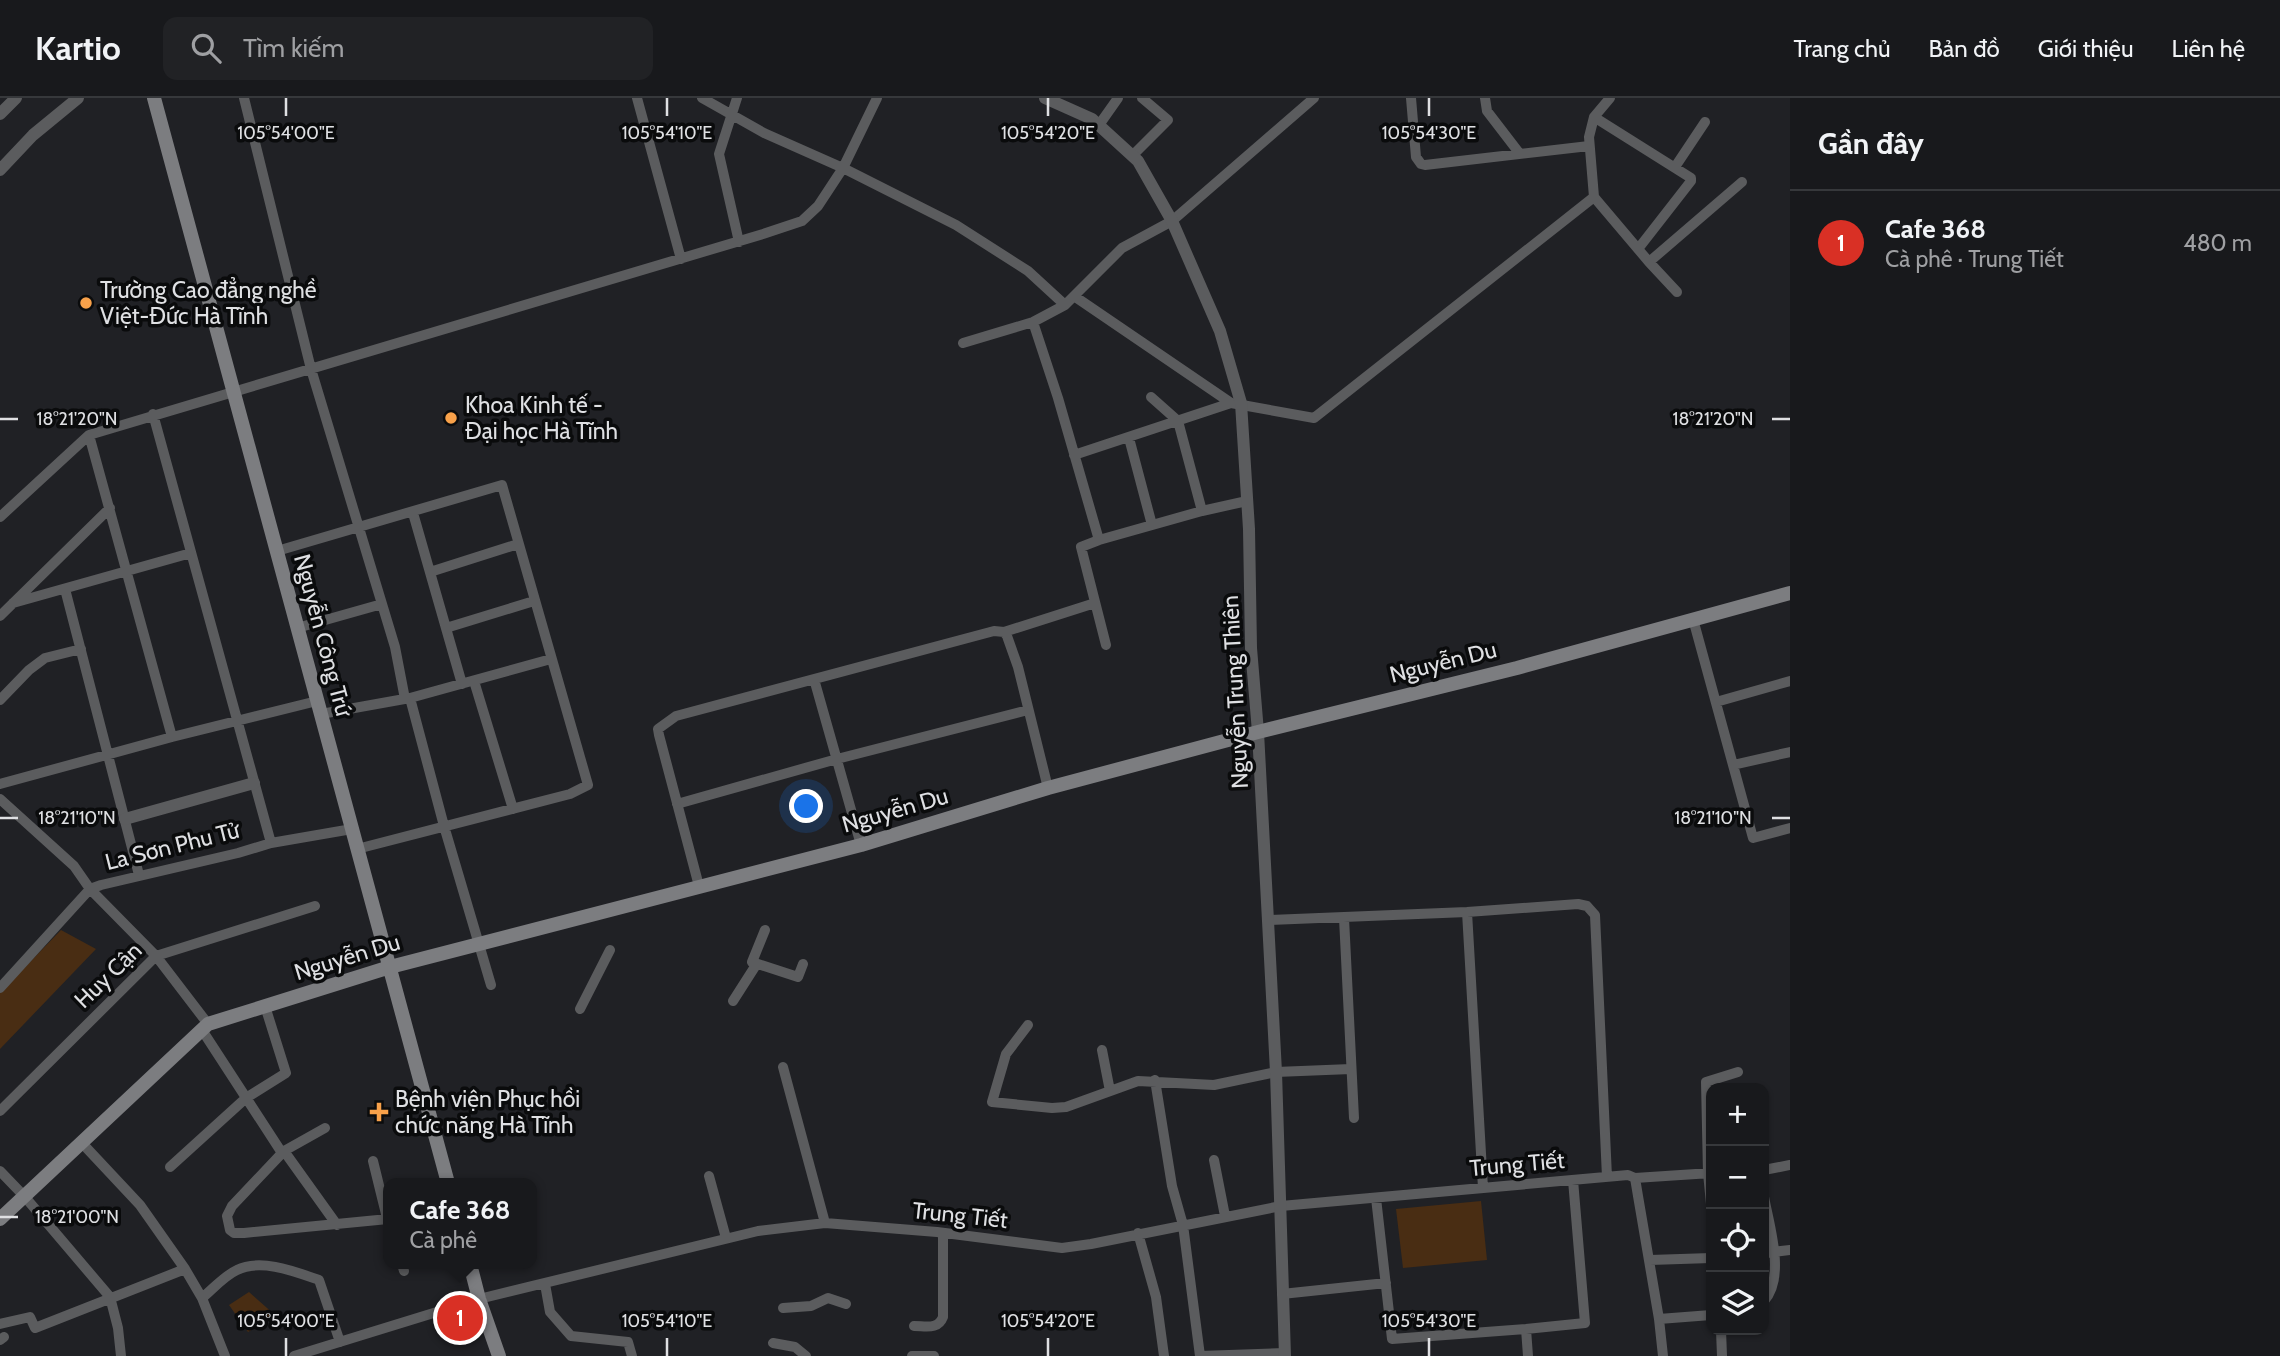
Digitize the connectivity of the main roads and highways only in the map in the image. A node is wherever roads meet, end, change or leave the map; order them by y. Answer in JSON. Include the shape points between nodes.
{"nodes":[{"id":1,"x":154,"y":98,"type":"edge"},
{"id":2,"x":1790,"y":593,"type":"edge"},
{"id":3,"x":390,"y":967,"type":"junction"},
{"id":4,"x":447,"y":1178,"type":"edge"},
{"id":5,"x":0,"y":1219,"type":"edge"},
{"id":6,"x":471,"y":1269,"type":"edge"},
{"id":7,"x":499,"y":1356,"type":"edge"}],
"edges":[{"from":1,"to":3,"type":"main road","name":"Nguyễn Công Trứ"},
{"from":2,"to":3,"type":"main road","name":"Nguyễn Du","via":[[1048,788],[861,845]]},
{"from":3,"to":4,"type":"main road","name":"Nguyễn Công Trứ"},
{"from":3,"to":5,"type":"main road","name":"Nguyễn Du","via":[[205,1027]]},
{"from":6,"to":7,"type":"main road"}]}
